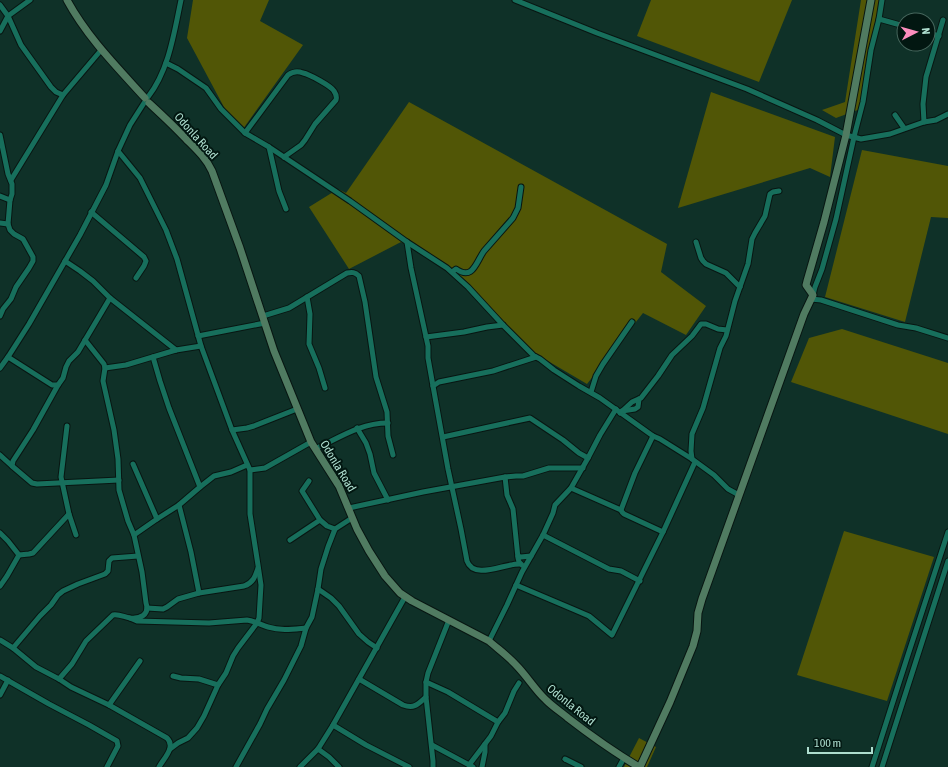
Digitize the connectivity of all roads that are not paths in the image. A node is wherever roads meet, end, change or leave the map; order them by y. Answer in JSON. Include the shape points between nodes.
{"nodes":[{"id":1,"x":30,"y":0,"type":"edge"},
{"id":2,"x":67,"y":0,"type":"edge"},
{"id":3,"x":181,"y":0,"type":"edge"},
{"id":4,"x":515,"y":0,"type":"edge"},
{"id":5,"x":871,"y":0,"type":"edge"},
{"id":6,"x":882,"y":0,"type":"edge"},
{"id":7,"x":0,"y":5,"type":"edge"},
{"id":8,"x":8,"y":16,"type":"junction"},
{"id":9,"x":878,"y":19,"type":"junction"},
{"id":10,"x":943,"y":20,"type":"dead end"},
{"id":11,"x":896,"y":24,"type":"edge"},
{"id":12,"x":0,"y":31,"type":"edge"},
{"id":13,"x":866,"y":31,"type":"junction"},
{"id":14,"x":875,"y":33,"type":"junction"},
{"id":15,"x":936,"y":35,"type":"edge"},
{"id":16,"x":939,"y":36,"type":"junction"},
{"id":17,"x":102,"y":49,"type":"junction"},
{"id":18,"x":166,"y":63,"type":"junction"},
{"id":19,"x":63,"y":95,"type":"junction"},
{"id":20,"x":147,"y":100,"type":"junction"},
{"id":21,"x":948,"y":114,"type":"edge"},
{"id":22,"x":895,"y":115,"type":"dead end"},
{"id":23,"x":924,"y":122,"type":"junction"},
{"id":24,"x":904,"y":128,"type":"junction"},
{"id":25,"x":245,"y":133,"type":"junction"},
{"id":26,"x":0,"y":135,"type":"edge"},
{"id":27,"x":846,"y":135,"type":"junction"},
{"id":28,"x":854,"y":137,"type":"junction"},
{"id":29,"x":269,"y":147,"type":"junction"},
{"id":30,"x":118,"y":151,"type":"junction"},
{"id":31,"x":284,"y":157,"type":"junction"},
{"id":32,"x":11,"y":180,"type":"junction"},
{"id":33,"x":521,"y":187,"type":"dead end"},
{"id":34,"x":779,"y":191,"type":"dead end"},
{"id":35,"x":0,"y":196,"type":"edge"},
{"id":36,"x":10,"y":200,"type":"junction"},
{"id":37,"x":286,"y":209,"type":"dead end"},
{"id":38,"x":91,"y":212,"type":"junction"},
{"id":39,"x":0,"y":223,"type":"edge"},
{"id":40,"x":8,"y":224,"type":"junction"},
{"id":41,"x":407,"y":242,"type":"junction"},
{"id":42,"x":696,"y":242,"type":"dead end"},
{"id":43,"x":65,"y":262,"type":"junction"},
{"id":44,"x":452,"y":272,"type":"junction"},
{"id":45,"x":136,"y":278,"type":"dead end"},
{"id":46,"x":740,"y":287,"type":"junction"},
{"id":47,"x":307,"y":297,"type":"junction"},
{"id":48,"x":812,"y":297,"type":"junction"},
{"id":49,"x":110,"y":298,"type":"junction"},
{"id":50,"x":0,"y":316,"type":"edge"},
{"id":51,"x":264,"y":320,"type":"junction"},
{"id":52,"x":632,"y":322,"type":"dead end"},
{"id":53,"x":503,"y":325,"type":"junction"},
{"id":54,"x":728,"y":330,"type":"junction"},
{"id":55,"x":198,"y":336,"type":"junction"},
{"id":56,"x":426,"y":337,"type":"junction"},
{"id":57,"x":948,"y":338,"type":"edge"},
{"id":58,"x":85,"y":340,"type":"junction"},
{"id":59,"x":201,"y":346,"type":"junction"},
{"id":60,"x":176,"y":350,"type":"junction"},
{"id":61,"x":8,"y":357,"type":"junction"},
{"id":62,"x":536,"y":357,"type":"junction"},
{"id":63,"x":153,"y":358,"type":"junction"},
{"id":64,"x":1,"y":365,"type":"edge"},
{"id":65,"x":105,"y":368,"type":"junction"},
{"id":66,"x":52,"y":385,"type":"junction"},
{"id":67,"x":58,"y":385,"type":"junction"},
{"id":68,"x":433,"y":386,"type":"junction"},
{"id":69,"x":326,"y":388,"type":"dead end"},
{"id":70,"x":591,"y":392,"type":"junction"},
{"id":71,"x":54,"y":393,"type":"junction"},
{"id":72,"x":639,"y":399,"type":"junction"},
{"id":73,"x":297,"y":409,"type":"junction"},
{"id":74,"x":620,"y":411,"type":"junction"},
{"id":75,"x":388,"y":424,"type":"junction"},
{"id":76,"x":67,"y":426,"type":"dead end"},
{"id":77,"x":357,"y":428,"type":"junction"},
{"id":78,"x":232,"y":430,"type":"junction"},
{"id":79,"x":654,"y":436,"type":"junction"},
{"id":80,"x":442,"y":437,"type":"junction"},
{"id":81,"x":311,"y":442,"type":"junction"},
{"id":82,"x":315,"y":449,"type":"junction"},
{"id":83,"x":691,"y":451,"type":"junction"},
{"id":84,"x":0,"y":454,"type":"edge"},
{"id":85,"x":684,"y":454,"type":"junction"},
{"id":86,"x":392,"y":455,"type":"dead end"},
{"id":87,"x":588,"y":458,"type":"junction"},
{"id":88,"x":693,"y":461,"type":"junction"},
{"id":89,"x":133,"y":464,"type":"dead end"},
{"id":90,"x":12,"y":466,"type":"junction"},
{"id":91,"x":248,"y":467,"type":"junction"},
{"id":92,"x":583,"y":468,"type":"junction"},
{"id":93,"x":505,"y":477,"type":"junction"},
{"id":94,"x":119,"y":480,"type":"junction"},
{"id":95,"x":309,"y":481,"type":"dead end"},
{"id":96,"x":62,"y":484,"type":"junction"},
{"id":97,"x":200,"y":487,"type":"junction"},
{"id":98,"x":452,"y":487,"type":"junction"},
{"id":99,"x":571,"y":488,"type":"junction"},
{"id":100,"x":739,"y":495,"type":"junction"},
{"id":101,"x":388,"y":500,"type":"junction"},
{"id":102,"x":179,"y":505,"type":"junction"},
{"id":103,"x":348,"y":508,"type":"junction"},
{"id":104,"x":621,"y":510,"type":"junction"},
{"id":105,"x":69,"y":514,"type":"junction"},
{"id":106,"x":352,"y":518,"type":"junction"},
{"id":107,"x":157,"y":519,"type":"junction"},
{"id":108,"x":320,"y":520,"type":"junction"},
{"id":109,"x":335,"y":529,"type":"junction"},
{"id":110,"x":663,"y":532,"type":"junction"},
{"id":111,"x":948,"y":532,"type":"edge"},
{"id":112,"x":0,"y":533,"type":"edge"},
{"id":113,"x":76,"y":535,"type":"dead end"},
{"id":114,"x":134,"y":535,"type":"junction"},
{"id":115,"x":543,"y":535,"type":"junction"},
{"id":116,"x":290,"y":540,"type":"dead end"},
{"id":117,"x":19,"y":555,"type":"junction"},
{"id":118,"x":138,"y":556,"type":"junction"},
{"id":119,"x":531,"y":556,"type":"junction"},
{"id":120,"x":518,"y":557,"type":"junction"},
{"id":121,"x":948,"y":561,"type":"edge"},
{"id":122,"x":258,"y":565,"type":"junction"},
{"id":123,"x":510,"y":565,"type":"junction"},
{"id":124,"x":523,"y":566,"type":"junction"},
{"id":125,"x":640,"y":581,"type":"junction"},
{"id":126,"x":516,"y":585,"type":"junction"},
{"id":127,"x":0,"y":586,"type":"edge"},
{"id":128,"x":318,"y":589,"type":"junction"},
{"id":129,"x":199,"y":593,"type":"junction"},
{"id":130,"x":405,"y":596,"type":"junction"},
{"id":131,"x":148,"y":608,"type":"junction"},
{"id":132,"x":129,"y":618,"type":"junction"},
{"id":133,"x":448,"y":620,"type":"junction"},
{"id":134,"x":257,"y":623,"type":"junction"},
{"id":135,"x":306,"y":628,"type":"junction"},
{"id":136,"x":0,"y":640,"type":"edge"},
{"id":137,"x":489,"y":641,"type":"junction"},
{"id":138,"x":13,"y":648,"type":"junction"},
{"id":139,"x":377,"y":648,"type":"junction"},
{"id":140,"x":140,"y":661,"type":"dead end"},
{"id":141,"x":0,"y":676,"type":"edge"},
{"id":142,"x":173,"y":676,"type":"dead end"},
{"id":143,"x":359,"y":678,"type":"junction"},
{"id":144,"x":59,"y":679,"type":"junction"},
{"id":145,"x":8,"y":680,"type":"junction"},
{"id":146,"x":426,"y":682,"type":"junction"},
{"id":147,"x":519,"y":683,"type":"dead end"},
{"id":148,"x":218,"y":685,"type":"junction"},
{"id":149,"x":0,"y":695,"type":"edge"},
{"id":150,"x":426,"y":697,"type":"junction"},
{"id":151,"x":109,"y":705,"type":"junction"},
{"id":152,"x":498,"y":722,"type":"junction"},
{"id":153,"x":333,"y":725,"type":"junction"},
{"id":154,"x":170,"y":740,"type":"junction"},
{"id":155,"x":178,"y":743,"type":"junction"},
{"id":156,"x":485,"y":744,"type":"junction"},
{"id":157,"x":432,"y":745,"type":"junction"},
{"id":158,"x":170,"y":749,"type":"junction"},
{"id":159,"x":318,"y":749,"type":"junction"},
{"id":160,"x":624,"y":758,"type":"junction"},
{"id":161,"x":565,"y":759,"type":"dead end"},
{"id":162,"x":471,"y":766,"type":"edge"},
{"id":163,"x":107,"y":767,"type":"edge"},
{"id":164,"x":159,"y":767,"type":"edge"},
{"id":165,"x":236,"y":767,"type":"edge"},
{"id":166,"x":300,"y":767,"type":"edge"},
{"id":167,"x":339,"y":767,"type":"edge"},
{"id":168,"x":409,"y":767,"type":"edge"},
{"id":169,"x":433,"y":767,"type":"edge"},
{"id":170,"x":482,"y":767,"type":"edge"},
{"id":171,"x":580,"y":767,"type":"edge"},
{"id":172,"x":619,"y":767,"type":"edge"},
{"id":173,"x":639,"y":767,"type":"edge"},
{"id":174,"x":872,"y":767,"type":"edge"},
{"id":175,"x":882,"y":767,"type":"edge"}],
"edges":[{"from":1,"to":8,"type":"street"},
{"from":2,"to":17,"type":"street","name":"Odonla Road","via":[[75,16]]},
{"from":3,"to":18,"type":"street"},
{"from":4,"to":27,"type":"street","via":[[747,89]]},
{"from":5,"to":13,"type":"street"},
{"from":6,"to":9,"type":"street"},
{"from":7,"to":8,"type":"street"},
{"from":8,"to":12,"type":"street"},
{"from":8,"to":19,"type":"street","via":[[21,45],[51,87]]},
{"from":9,"to":11,"type":"street"},
{"from":9,"to":14,"type":"street"},
{"from":10,"to":16,"type":"street"},
{"from":13,"to":14,"type":"street"},
{"from":13,"to":27,"type":"street"},
{"from":14,"to":28,"type":"street"},
{"from":15,"to":16,"type":"street"},
{"from":16,"to":23,"type":"street","via":[[926,77]]},
{"from":17,"to":19,"type":"street"},
{"from":17,"to":20,"type":"street","name":"Odonla Road"},
{"from":18,"to":20,"type":"street"},
{"from":18,"to":25,"type":"street","via":[[206,88],[221,109]]},
{"from":19,"to":32,"type":"street"},
{"from":20,"to":30,"type":"street","via":[[130,125]]},
{"from":20,"to":51,"type":"street","name":"Odonla Road","via":[[192,145],[212,171]]},
{"from":21,"to":23,"type":"street"},
{"from":22,"to":24,"type":"street"},
{"from":23,"to":24,"type":"street"},
{"from":24,"to":28,"type":"street","via":[[877,137]]},
{"from":25,"to":29,"type":"street"},
{"from":25,"to":31,"type":"street","via":[[288,75],[295,72],[304,73],[323,82],[335,91],[336,100],[301,145]]},
{"from":26,"to":32,"type":"street"},
{"from":27,"to":28,"type":"street"},
{"from":27,"to":48,"type":"street","via":[[806,285]]},
{"from":28,"to":48,"type":"street","via":[[836,219]]},
{"from":29,"to":31,"type":"street"},
{"from":29,"to":37,"type":"street"},
{"from":30,"to":38,"type":"street","via":[[106,185]]},
{"from":30,"to":55,"type":"street","via":[[140,178],[166,230]]},
{"from":31,"to":41,"type":"street"},
{"from":32,"to":36,"type":"street"},
{"from":33,"to":44,"type":"street","via":[[518,208],[513,218],[484,251],[471,271],[462,273],[456,269]]},
{"from":34,"to":46,"type":"street","via":[[770,194],[765,216],[752,239],[748,264]]},
{"from":35,"to":36,"type":"street"},
{"from":36,"to":40,"type":"street"},
{"from":38,"to":43,"type":"street"},
{"from":38,"to":45,"type":"street","via":[[144,257],[146,261]]},
{"from":39,"to":40,"type":"street"},
{"from":40,"to":50,"type":"street","via":[[14,234],[23,239],[33,261]]},
{"from":41,"to":44,"type":"street"},
{"from":41,"to":56,"type":"street"},
{"from":42,"to":46,"type":"street","via":[[703,261],[726,274]]},
{"from":43,"to":49,"type":"street","via":[[93,281]]},
{"from":43,"to":61,"type":"street"},
{"from":44,"to":53,"type":"street"},
{"from":46,"to":54,"type":"street"},
{"from":47,"to":51,"type":"street"},
{"from":47,"to":69,"type":"street","via":[[310,314],[309,344]]},
{"from":47,"to":75,"type":"street","via":[[347,273],[352,272],[359,276],[376,378],[387,412]]},
{"from":48,"to":57,"type":"street"},
{"from":48,"to":100,"type":"street"},
{"from":49,"to":58,"type":"street"},
{"from":49,"to":60,"type":"street"},
{"from":51,"to":55,"type":"street"},
{"from":51,"to":73,"type":"street","name":"Odonla Road"},
{"from":52,"to":70,"type":"street","via":[[602,364]]},
{"from":53,"to":56,"type":"street"},
{"from":53,"to":62,"type":"street"},
{"from":54,"to":72,"type":"street","via":[[701,324],[672,354]]},
{"from":54,"to":83,"type":"street","via":[[692,434]]},
{"from":55,"to":59,"type":"street"},
{"from":56,"to":68,"type":"street"},
{"from":58,"to":65,"type":"street"},
{"from":58,"to":67,"type":"street","via":[[69,361],[64,378]]},
{"from":59,"to":60,"type":"street"},
{"from":59,"to":78,"type":"street"},
{"from":60,"to":63,"type":"street"},
{"from":61,"to":64,"type":"street"},
{"from":61,"to":66,"type":"street"},
{"from":62,"to":68,"type":"street","via":[[493,371],[439,382]]},
{"from":62,"to":70,"type":"street"},
{"from":63,"to":65,"type":"street"},
{"from":63,"to":97,"type":"street","via":[[169,408]]},
{"from":65,"to":94,"type":"street","via":[[103,381],[114,430]]},
{"from":66,"to":67,"type":"street"},
{"from":66,"to":71,"type":"street"},
{"from":67,"to":71,"type":"street"},
{"from":68,"to":80,"type":"street"},
{"from":70,"to":74,"type":"street"},
{"from":71,"to":90,"type":"street"},
{"from":72,"to":74,"type":"street"},
{"from":72,"to":74,"type":"street","via":[[636,409]]},
{"from":73,"to":78,"type":"street","via":[[247,428]]},
{"from":73,"to":81,"type":"street","name":"Odonla Road"},
{"from":74,"to":79,"type":"street"},
{"from":74,"to":87,"type":"street","via":[[600,434]]},
{"from":75,"to":77,"type":"street"},
{"from":75,"to":86,"type":"street"},
{"from":76,"to":96,"type":"street"},
{"from":77,"to":82,"type":"street"},
{"from":77,"to":101,"type":"street","via":[[366,443],[374,473]]},
{"from":78,"to":91,"type":"street"},
{"from":79,"to":85,"type":"street"},
{"from":79,"to":104,"type":"street","via":[[635,473]]},
{"from":80,"to":87,"type":"street","via":[[530,418]]},
{"from":80,"to":98,"type":"street"},
{"from":81,"to":82,"type":"street","name":"Odonla Road"},
{"from":81,"to":91,"type":"street","via":[[265,468]]},
{"from":82,"to":103,"type":"street","name":"Odonla Road","via":[[339,486]]},
{"from":83,"to":85,"type":"street"},
{"from":83,"to":88,"type":"street"},
{"from":84,"to":90,"type":"street"},
{"from":85,"to":88,"type":"street"},
{"from":87,"to":92,"type":"street"},
{"from":88,"to":100,"type":"street"},
{"from":88,"to":110,"type":"street"},
{"from":89,"to":107,"type":"street"},
{"from":90,"to":96,"type":"street","via":[[32,483]]},
{"from":91,"to":97,"type":"street","via":[[216,476]]},
{"from":91,"to":122,"type":"street","via":[[250,514]]},
{"from":92,"to":93,"type":"street","via":[[549,468],[523,476]]},
{"from":92,"to":99,"type":"street"},
{"from":93,"to":98,"type":"street"},
{"from":93,"to":120,"type":"street","via":[[507,495],[513,509]]},
{"from":94,"to":96,"type":"street"},
{"from":94,"to":114,"type":"street","via":[[124,512]]},
{"from":95,"to":108,"type":"street","via":[[302,491]]},
{"from":96,"to":105,"type":"street"},
{"from":97,"to":102,"type":"street"},
{"from":98,"to":101,"type":"street"},
{"from":98,"to":123,"type":"street","via":[[469,565],[482,570]]},
{"from":99,"to":104,"type":"street"},
{"from":99,"to":115,"type":"street","via":[[556,505]]},
{"from":100,"to":173,"type":"street","via":[[699,608],[693,646]]},
{"from":101,"to":103,"type":"street"},
{"from":102,"to":107,"type":"street"},
{"from":102,"to":129,"type":"street"},
{"from":103,"to":106,"type":"street","name":"Odonla Road"},
{"from":104,"to":110,"type":"street","via":[[624,514]]},
{"from":105,"to":113,"type":"street"},
{"from":105,"to":117,"type":"street","via":[[33,553]]},
{"from":106,"to":109,"type":"street"},
{"from":106,"to":130,"type":"street","name":"Odonla Road","via":[[385,576]]},
{"from":107,"to":114,"type":"street"},
{"from":108,"to":109,"type":"street"},
{"from":108,"to":116,"type":"street"},
{"from":109,"to":128,"type":"street"},
{"from":110,"to":125,"type":"street"},
{"from":111,"to":174,"type":"street"},
{"from":112,"to":117,"type":"street"},
{"from":114,"to":118,"type":"street"},
{"from":115,"to":119,"type":"street"},
{"from":115,"to":125,"type":"street","via":[[609,569],[621,571]]},
{"from":117,"to":127,"type":"street"},
{"from":118,"to":131,"type":"street"},
{"from":118,"to":138,"type":"street","via":[[112,558],[105,574],[63,591]]},
{"from":119,"to":120,"type":"street"},
{"from":119,"to":124,"type":"street"},
{"from":120,"to":123,"type":"street"},
{"from":120,"to":124,"type":"street"},
{"from":121,"to":175,"type":"street"},
{"from":122,"to":129,"type":"street","via":[[249,584]]},
{"from":122,"to":134,"type":"street","via":[[261,585]]},
{"from":123,"to":124,"type":"street"},
{"from":124,"to":126,"type":"street"},
{"from":125,"to":126,"type":"street","via":[[612,635],[589,616]]},
{"from":126,"to":137,"type":"street"},
{"from":128,"to":135,"type":"street","via":[[312,616]]},
{"from":128,"to":139,"type":"street","via":[[331,598],[359,634]]},
{"from":129,"to":131,"type":"street","via":[[178,599],[163,609]]},
{"from":130,"to":133,"type":"street","name":"Odonla Road"},
{"from":130,"to":139,"type":"street"},
{"from":131,"to":132,"type":"street","via":[[142,616]]},
{"from":132,"to":134,"type":"street","via":[[137,621],[209,623],[247,620]]},
{"from":132,"to":144,"type":"street","via":[[116,614],[106,621],[86,641]]},
{"from":133,"to":137,"type":"street","name":"Odonla Road"},
{"from":133,"to":146,"type":"street"},
{"from":134,"to":135,"type":"street","via":[[276,629]]},
{"from":134,"to":148,"type":"street","via":[[238,648]]},
{"from":135,"to":165,"type":"street","via":[[301,646],[284,680]]},
{"from":136,"to":138,"type":"street"},
{"from":137,"to":160,"type":"street","name":"Odonla Road","via":[[517,666],[546,700]]},
{"from":138,"to":144,"type":"street","via":[[36,667]]},
{"from":139,"to":143,"type":"street"},
{"from":140,"to":151,"type":"street"},
{"from":141,"to":145,"type":"street"},
{"from":142,"to":148,"type":"street","via":[[199,679]]},
{"from":143,"to":150,"type":"street","via":[[409,707],[415,706]]},
{"from":143,"to":153,"type":"street"},
{"from":144,"to":151,"type":"street"},
{"from":145,"to":149,"type":"street"},
{"from":145,"to":163,"type":"street","via":[[117,741],[118,746]]},
{"from":146,"to":150,"type":"street"},
{"from":146,"to":152,"type":"street"},
{"from":147,"to":152,"type":"street"},
{"from":148,"to":155,"type":"street","via":[[197,728],[188,738]]},
{"from":150,"to":157,"type":"street"},
{"from":151,"to":154,"type":"street"},
{"from":152,"to":156,"type":"street"},
{"from":153,"to":159,"type":"street"},
{"from":153,"to":168,"type":"street"},
{"from":154,"to":155,"type":"street"},
{"from":154,"to":158,"type":"street"},
{"from":155,"to":158,"type":"street"},
{"from":156,"to":162,"type":"street"},
{"from":156,"to":170,"type":"street"},
{"from":157,"to":162,"type":"street"},
{"from":157,"to":169,"type":"street"},
{"from":158,"to":164,"type":"street"},
{"from":159,"to":166,"type":"street"},
{"from":159,"to":167,"type":"street"},
{"from":160,"to":172,"type":"street"},
{"from":160,"to":173,"type":"street","name":"Odonla Road"},
{"from":161,"to":171,"type":"street"}]}
